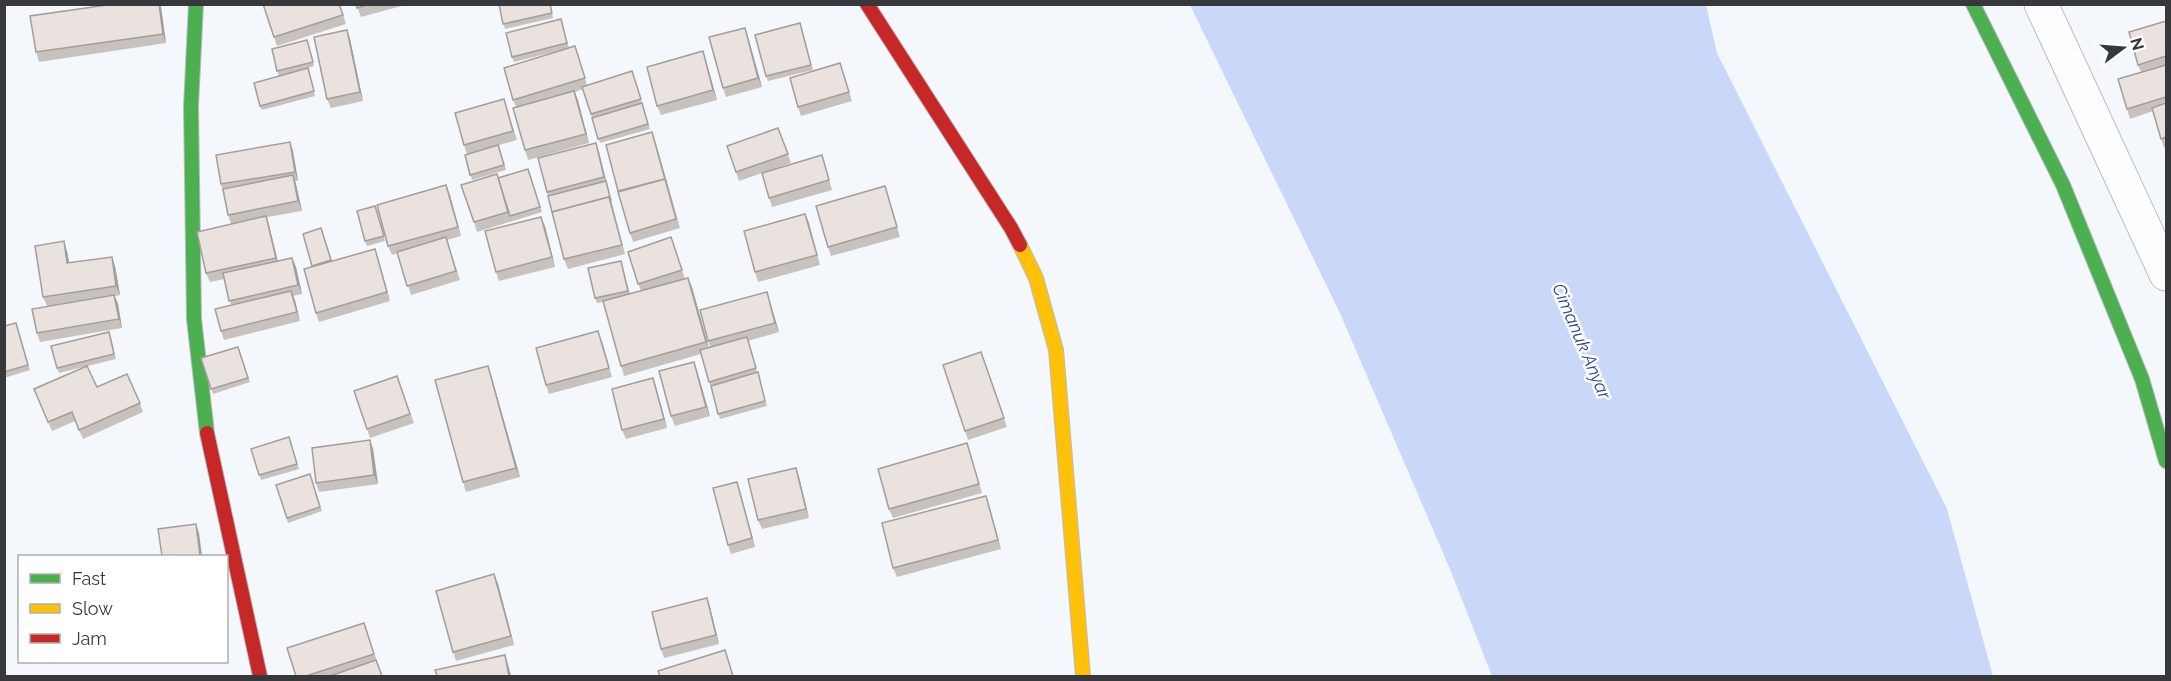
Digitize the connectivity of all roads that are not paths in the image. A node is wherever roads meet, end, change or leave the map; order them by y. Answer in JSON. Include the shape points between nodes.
{"nodes":[{"id":1,"x":196,"y":4,"type":"edge"},
{"id":2,"x":867,"y":4,"type":"edge"},
{"id":3,"x":1973,"y":4,"type":"edge"},
{"id":4,"x":2048,"y":8,"type":"edge"},
{"id":5,"x":2166,"y":274,"type":"edge"},
{"id":6,"x":2166,"y":461,"type":"edge"},
{"id":7,"x":260,"y":676,"type":"edge"},
{"id":8,"x":1083,"y":676,"type":"edge"}],
"edges":[{"from":1,"to":7,"type":"street","via":[[191,106],[194,319],[209,447]]},
{"from":2,"to":8,"type":"street","via":[[1011,228],[1036,278],[1056,350]]},
{"from":3,"to":6,"type":"street","via":[[2063,184],[2142,379]]},
{"from":4,"to":5,"type":"street"}]}
